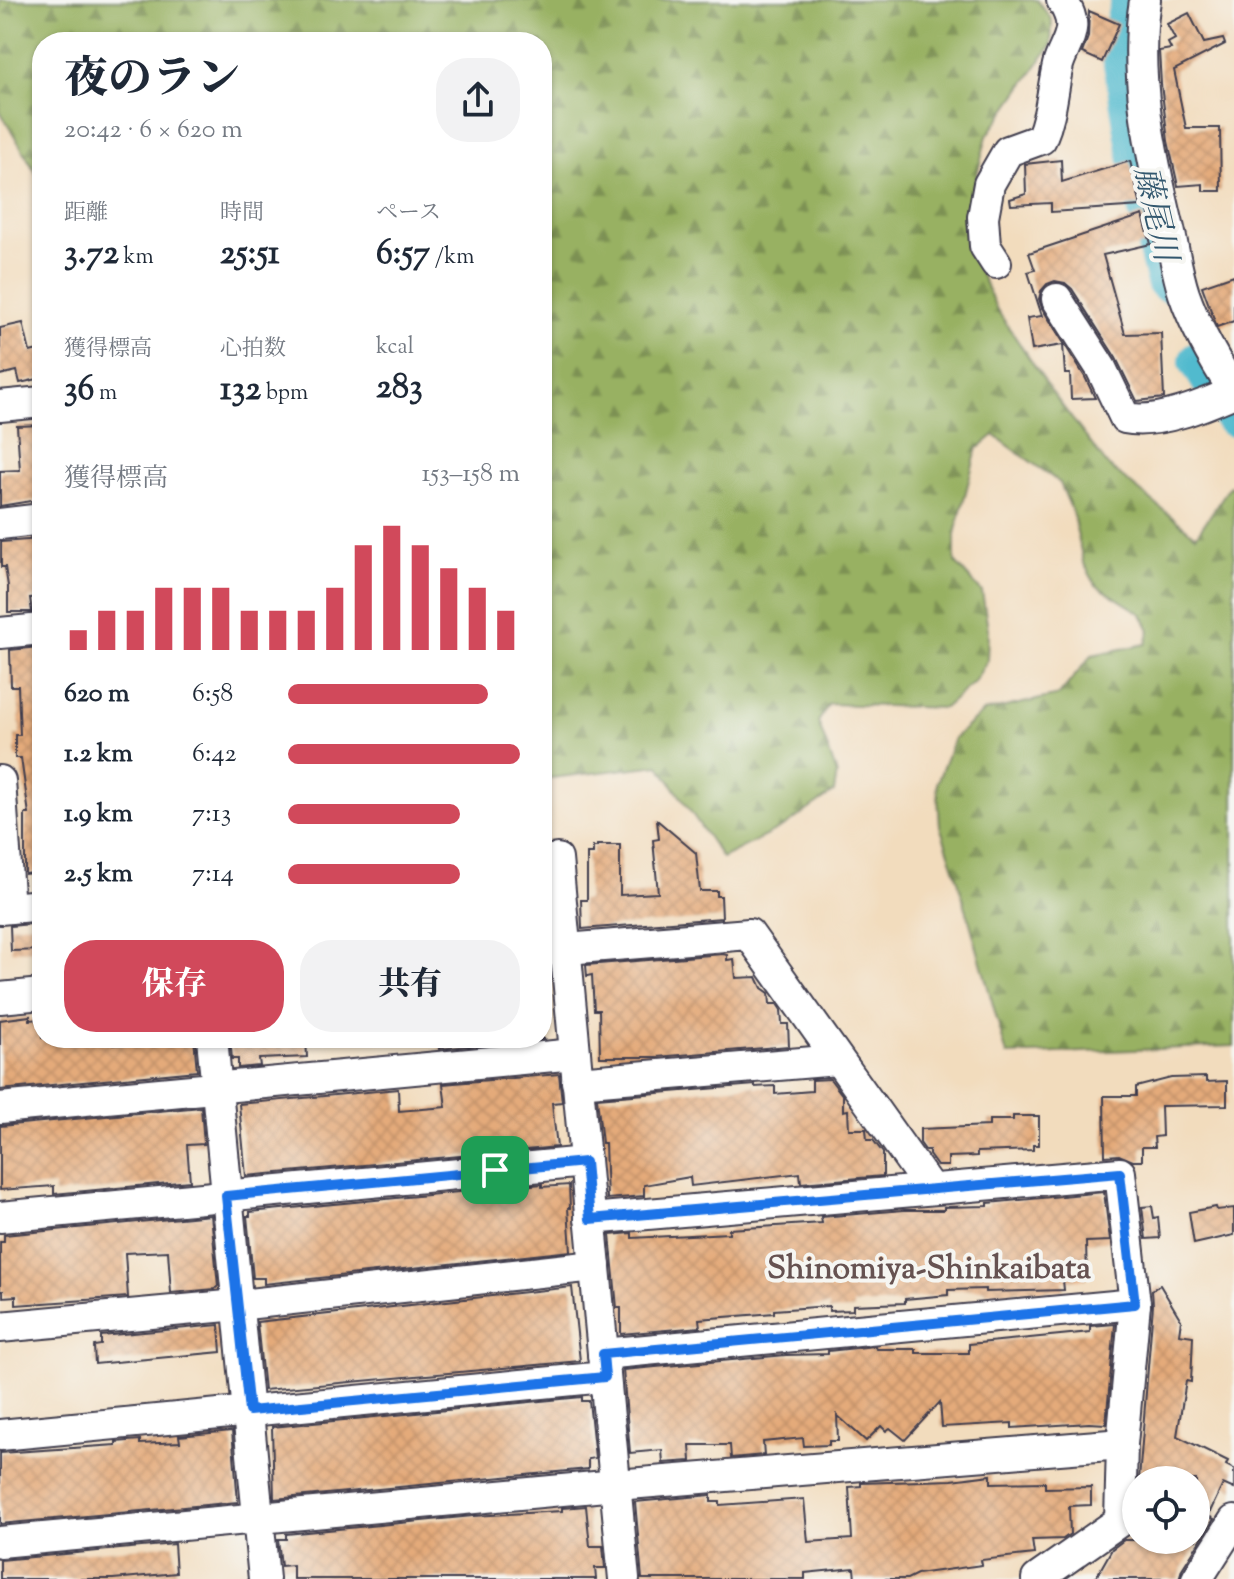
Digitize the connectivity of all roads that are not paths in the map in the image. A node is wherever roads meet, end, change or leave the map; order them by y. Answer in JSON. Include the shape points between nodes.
{"nodes":[{"id":1,"x":1062,"y":0,"type":"edge"},
{"id":2,"x":1145,"y":0,"type":"edge"},
{"id":3,"x":996,"y":263,"type":"dead end"},
{"id":4,"x":1057,"y":299,"type":"dead end"},
{"id":5,"x":1228,"y":394,"type":"edge"},
{"id":6,"x":32,"y":403,"type":"edge"},
{"id":7,"x":0,"y":406,"type":"edge"},
{"id":8,"x":32,"y":520,"type":"edge"},
{"id":9,"x":0,"y":524,"type":"edge"},
{"id":10,"x":32,"y":630,"type":"edge"},
{"id":11,"x":0,"y":633,"type":"edge"},
{"id":12,"x":0,"y":781,"type":"edge"},
{"id":13,"x":552,"y":860,"type":"edge"},
{"id":14,"x":32,"y":906,"type":"edge"},
{"id":15,"x":5,"y":908,"type":"edge"},
{"id":16,"x":554,"y":950,"type":"edge"},
{"id":17,"x":32,"y":995,"type":"edge"},
{"id":18,"x":0,"y":998,"type":"edge"},
{"id":19,"x":213,"y":1048,"type":"edge"},
{"id":20,"x":837,"y":1060,"type":"junction"},
{"id":21,"x":576,"y":1068,"type":"junction"},
{"id":22,"x":217,"y":1086,"type":"junction"},
{"id":23,"x":0,"y":1108,"type":"edge"},
{"id":24,"x":585,"y":1162,"type":"junction"},
{"id":25,"x":930,"y":1188,"type":"junction"},
{"id":26,"x":226,"y":1196,"type":"junction"},
{"id":27,"x":0,"y":1217,"type":"edge"},
{"id":28,"x":590,"y":1219,"type":"junction"},
{"id":29,"x":595,"y":1266,"type":"junction"},
{"id":30,"x":1135,"y":1304,"type":"junction"},
{"id":31,"x":238,"y":1305,"type":"junction"},
{"id":32,"x":0,"y":1327,"type":"edge"},
{"id":33,"x":604,"y":1365,"type":"junction"},
{"id":34,"x":249,"y":1411,"type":"junction"},
{"id":35,"x":0,"y":1435,"type":"edge"},
{"id":36,"x":1122,"y":1444,"type":"junction"},
{"id":37,"x":616,"y":1485,"type":"junction"},
{"id":38,"x":260,"y":1517,"type":"junction"},
{"id":39,"x":1234,"y":1521,"type":"edge"},
{"id":40,"x":0,"y":1542,"type":"edge"},
{"id":41,"x":264,"y":1579,"type":"edge"},
{"id":42,"x":624,"y":1579,"type":"edge"},
{"id":43,"x":1037,"y":1579,"type":"edge"},
{"id":44,"x":1197,"y":1579,"type":"edge"}],
"edges":[{"from":1,"to":3,"type":"street","via":[[1070,12],[1071,29],[1041,139],[1008,151],[989,184],[985,246]]},
{"from":2,"to":5,"type":"street","via":[[1139,58],[1157,221]]},
{"from":4,"to":5,"type":"street","via":[[1125,418],[1190,410]]},
{"from":6,"to":7,"type":"street"},
{"from":8,"to":9,"type":"street"},
{"from":10,"to":11,"type":"street"},
{"from":12,"to":15,"type":"street"},
{"from":13,"to":16,"type":"street","via":[[557,859]]},
{"from":14,"to":15,"type":"street"},
{"from":16,"to":20,"type":"street","via":[[749,934]]},
{"from":16,"to":21,"type":"street"},
{"from":17,"to":18,"type":"street"},
{"from":19,"to":22,"type":"street"},
{"from":20,"to":21,"type":"street"},
{"from":20,"to":25,"type":"street"},
{"from":21,"to":22,"type":"street"},
{"from":21,"to":24,"type":"street"},
{"from":22,"to":23,"type":"street"},
{"from":22,"to":26,"type":"street"},
{"from":24,"to":26,"type":"street"},
{"from":24,"to":28,"type":"street"},
{"from":25,"to":28,"type":"street"},
{"from":25,"to":30,"type":"street","via":[[1120,1173]]},
{"from":26,"to":27,"type":"street"},
{"from":26,"to":31,"type":"street"},
{"from":28,"to":29,"type":"street"},
{"from":29,"to":31,"type":"street"},
{"from":29,"to":33,"type":"street"},
{"from":30,"to":33,"type":"street"},
{"from":30,"to":36,"type":"street"},
{"from":31,"to":32,"type":"street"},
{"from":31,"to":34,"type":"street"},
{"from":33,"to":34,"type":"street"},
{"from":33,"to":37,"type":"street"},
{"from":34,"to":35,"type":"street"},
{"from":34,"to":38,"type":"street"},
{"from":36,"to":37,"type":"street"},
{"from":36,"to":43,"type":"street","via":[[1120,1521]]},
{"from":37,"to":38,"type":"street"},
{"from":37,"to":42,"type":"street"},
{"from":38,"to":40,"type":"street"},
{"from":38,"to":41,"type":"street"},
{"from":39,"to":44,"type":"street"}]}
